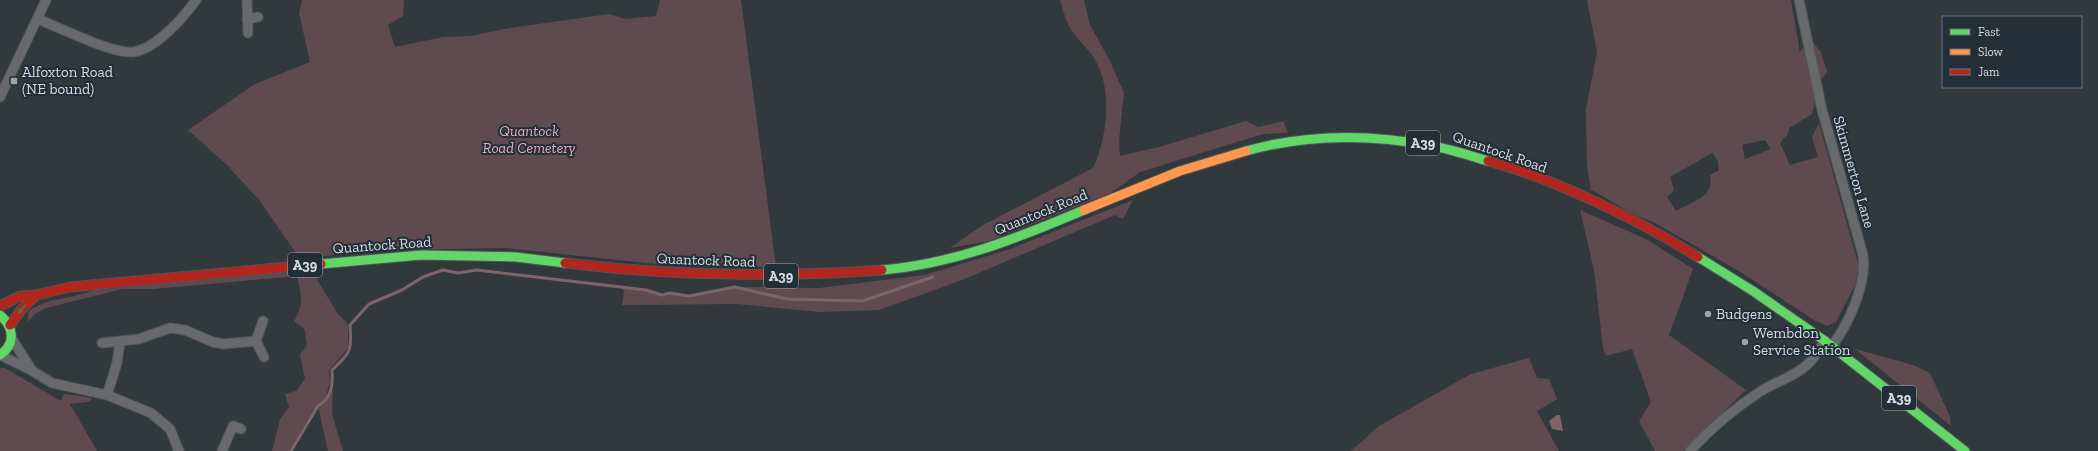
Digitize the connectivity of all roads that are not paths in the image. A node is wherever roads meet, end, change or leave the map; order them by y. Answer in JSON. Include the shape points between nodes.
{"nodes":[{"id":1,"x":46,"y":0,"type":"edge"},
{"id":2,"x":196,"y":0,"type":"edge"},
{"id":3,"x":247,"y":0,"type":"edge"},
{"id":4,"x":1799,"y":0,"type":"edge"},
{"id":5,"x":258,"y":17,"type":"dead end"},
{"id":6,"x":37,"y":19,"type":"junction"},
{"id":7,"x":247,"y":19,"type":"junction"},
{"id":8,"x":248,"y":33,"type":"dead end"},
{"id":9,"x":0,"y":97,"type":"edge"},
{"id":10,"x":36,"y":295,"type":"junction"},
{"id":11,"x":0,"y":306,"type":"edge"},
{"id":12,"x":0,"y":315,"type":"edge"},
{"id":13,"x":263,"y":322,"type":"dead end"},
{"id":14,"x":10,"y":326,"type":"junction"},
{"id":15,"x":12,"y":339,"type":"junction"},
{"id":16,"x":256,"y":341,"type":"junction"},
{"id":17,"x":120,"y":342,"type":"junction"},
{"id":18,"x":102,"y":343,"type":"dead end"},
{"id":19,"x":1829,"y":344,"type":"junction"},
{"id":20,"x":0,"y":355,"type":"edge"},
{"id":21,"x":264,"y":357,"type":"dead end"},
{"id":22,"x":31,"y":370,"type":"junction"},
{"id":23,"x":107,"y":395,"type":"junction"},
{"id":24,"x":234,"y":426,"type":"dead end"},
{"id":25,"x":179,"y":451,"type":"edge"},
{"id":26,"x":222,"y":451,"type":"edge"},
{"id":27,"x":1690,"y":451,"type":"edge"},
{"id":28,"x":1965,"y":451,"type":"edge"}],
"edges":[{"from":1,"to":6,"type":"street"},
{"from":2,"to":6,"type":"street","via":[[179,21],[158,39],[132,52],[103,46]]},
{"from":3,"to":7,"type":"street"},
{"from":4,"to":19,"type":"street","name":"Skimmerton Lane","via":[[1817,89],[1865,267],[1863,281],[1850,318]]},
{"from":5,"to":7,"type":"street"},
{"from":6,"to":9,"type":"street"},
{"from":7,"to":8,"type":"street"},
{"from":10,"to":11,"type":"main road","name":"Quantock Road","number":"A39","via":[[20,296]]},
{"from":10,"to":14,"type":"main road","name":"Quantock Road","number":"A39","one_way":true},
{"from":10,"to":19,"type":"main road","name":"Quantock Road","number":"A39","via":[[56,289],[88,285],[421,255],[516,257],[632,272],[708,276],[813,275],[902,268],[949,260],[984,250],[1164,178],[1236,153],[1304,138],[1359,136],[1443,147],[1492,161],[1556,186],[1681,248],[1769,302]]},
{"from":12,"to":14,"type":"main road"},
{"from":13,"to":16,"type":"street"},
{"from":14,"to":15,"type":"main road"},
{"from":15,"to":20,"type":"main road","via":[[9,349]]},
{"from":15,"to":22,"type":"street"},
{"from":16,"to":17,"type":"street","via":[[223,344],[185,330],[170,328],[139,339]]},
{"from":16,"to":21,"type":"street"},
{"from":17,"to":18,"type":"street"},
{"from":17,"to":23,"type":"street","via":[[117,363]]},
{"from":19,"to":27,"type":"street","name":"Skimmerton Lane","via":[[1797,373],[1762,390],[1729,414]]},
{"from":19,"to":28,"type":"main road","name":"Quantock Road","number":"A39"},
{"from":20,"to":22,"type":"street"},
{"from":22,"to":23,"type":"street","via":[[62,386]]},
{"from":23,"to":25,"type":"street","via":[[158,417],[170,430]]},
{"from":24,"to":26,"type":"street"}]}
